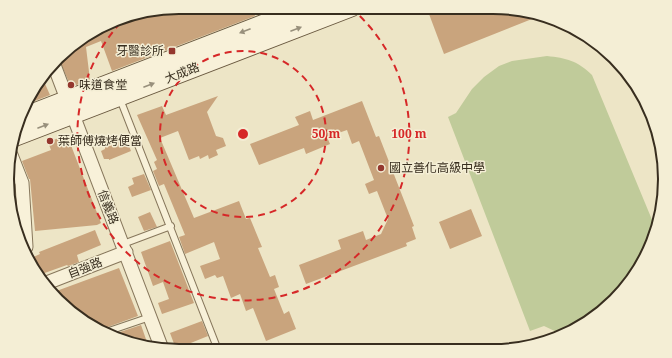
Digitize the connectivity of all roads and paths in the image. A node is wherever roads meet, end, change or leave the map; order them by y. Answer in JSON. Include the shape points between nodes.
{"nodes":[{"id":1,"x":289,"y":14,"type":"edge"},
{"id":2,"x":312,"y":14,"type":"edge"},
{"id":3,"x":271,"y":21,"type":"edge"},
{"id":4,"x":56,"y":69,"type":"edge"},
{"id":5,"x":119,"y":97,"type":"junction"},
{"id":6,"x":70,"y":107,"type":"junction"},
{"id":7,"x":27,"y":117,"type":"edge"},
{"id":8,"x":21,"y":133,"type":"edge"},
{"id":9,"x":14,"y":164,"type":"edge"},
{"id":10,"x":170,"y":226,"type":"junction"},
{"id":11,"x":25,"y":238,"type":"edge"},
{"id":12,"x":124,"y":248,"type":"junction"},
{"id":13,"x":50,"y":281,"type":"edge"},
{"id":14,"x":150,"y":316,"type":"junction"},
{"id":15,"x":113,"y":330,"type":"edge"},
{"id":16,"x":160,"y":343,"type":"edge"},
{"id":17,"x":216,"y":344,"type":"edge"}],
"edges":[{"from":1,"to":3,"type":"main road","name":"大成路"},
{"from":3,"to":2,"type":"main road","name":"大成路","one_way":true},
{"from":5,"to":3,"type":"main road","name":"大成路","one_way":true},
{"from":3,"to":6,"type":"main road","name":"大成路","one_way":true},
{"from":4,"to":6,"type":"street","name":"信義路"},
{"from":5,"to":6,"type":"main road","name":"大成路"},
{"from":5,"to":10,"type":"lane"},
{"from":6,"to":7,"type":"main road","name":"大成路"},
{"from":8,"to":6,"type":"main road","name":"大成路","one_way":true},
{"from":6,"to":12,"type":"street","name":"信義路"},
{"from":9,"to":11,"type":"street","via":[[22,183]]},
{"from":10,"to":12,"type":"lane"},
{"from":10,"to":17,"type":"lane"},
{"from":12,"to":13,"type":"street","name":"自強路"},
{"from":12,"to":14,"type":"street","name":"信義路"},
{"from":14,"to":15,"type":"lane"},
{"from":14,"to":16,"type":"street","name":"信義路"}]}
